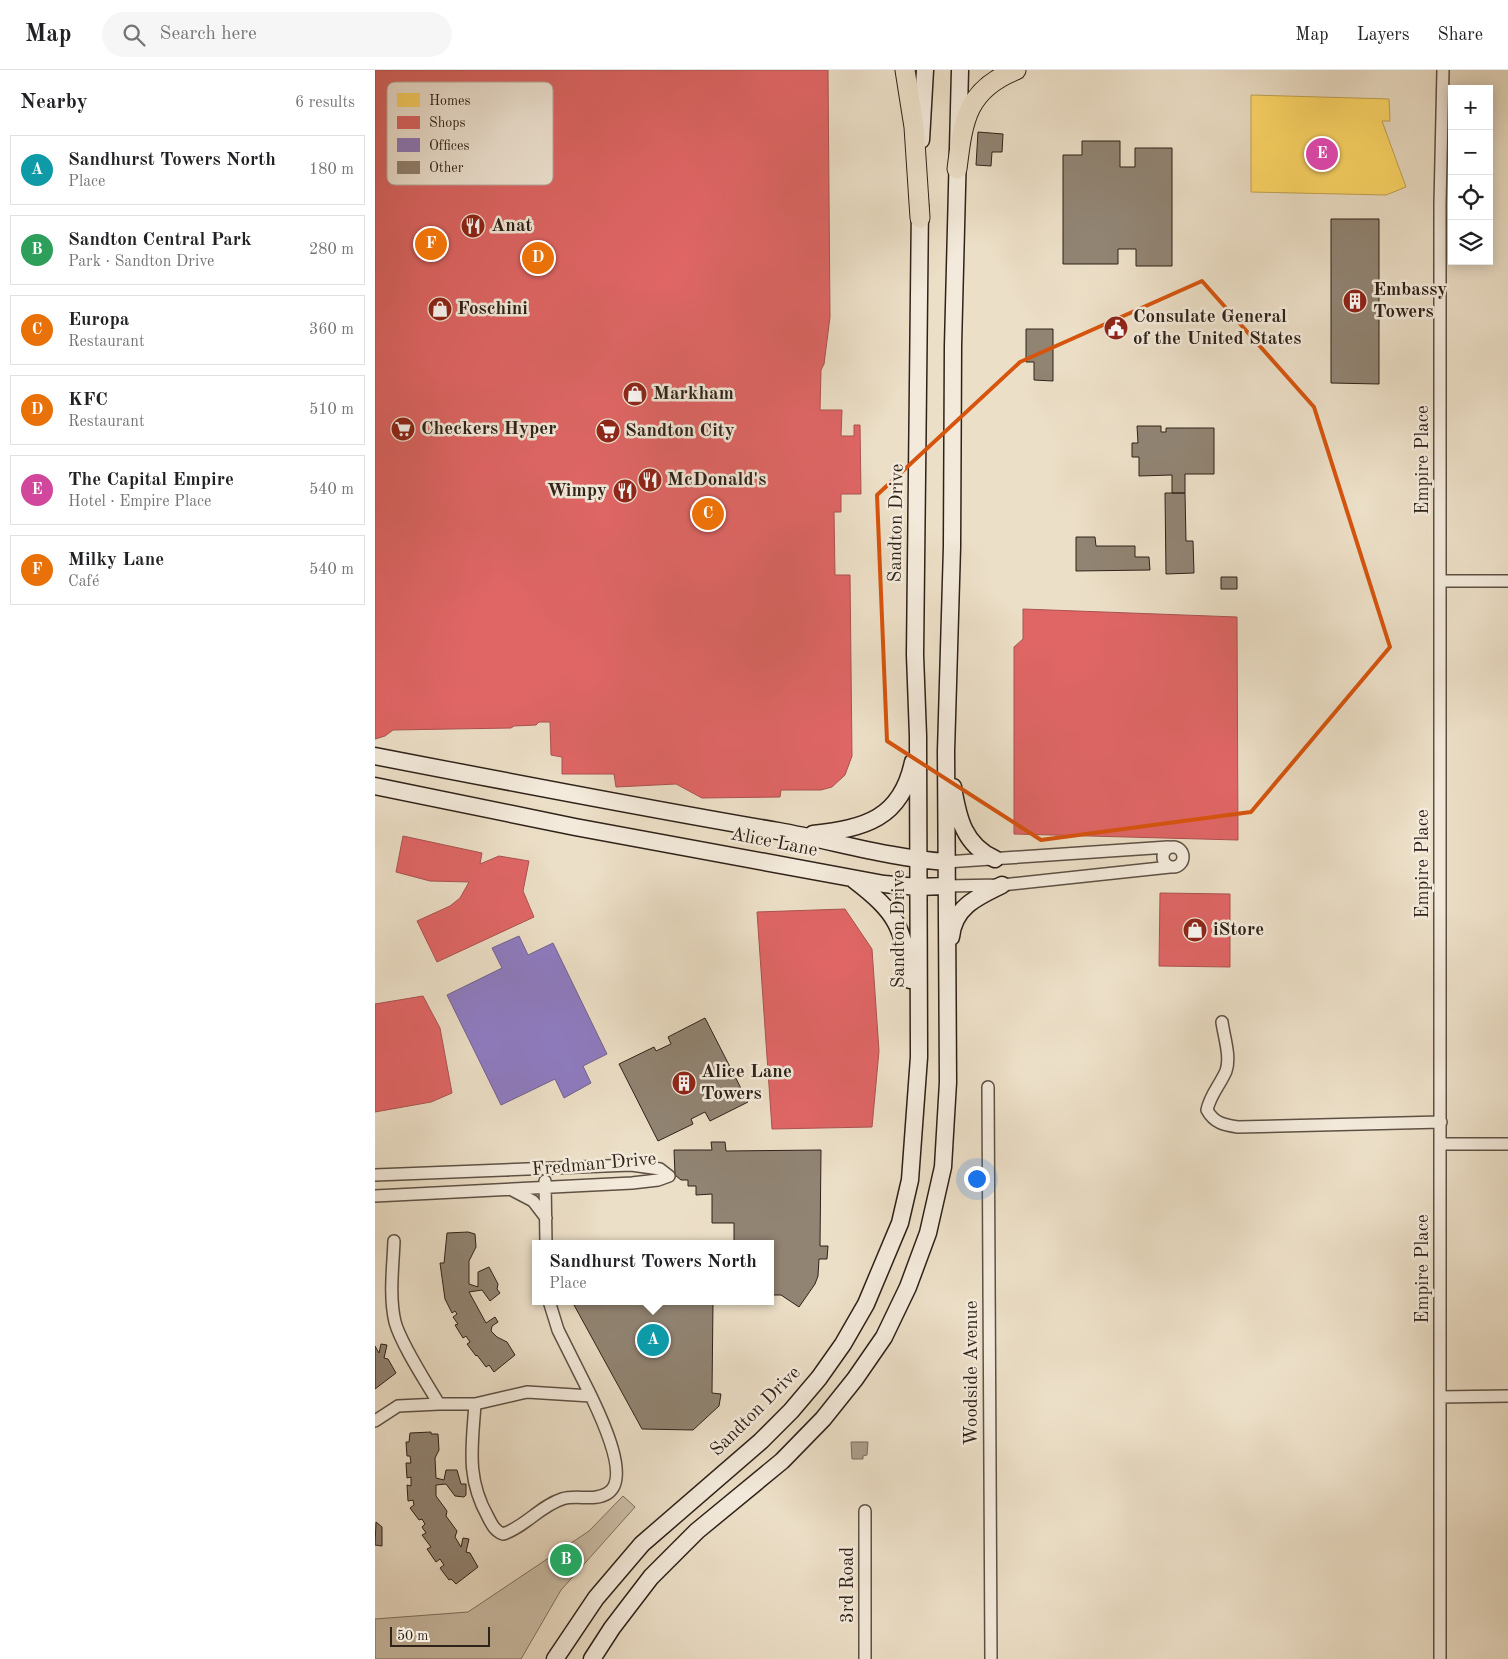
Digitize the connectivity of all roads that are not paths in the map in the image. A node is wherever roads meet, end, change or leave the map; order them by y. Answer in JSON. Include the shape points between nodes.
{"nodes":[{"id":1,"x":905,"y":70,"type":"edge"},
{"id":2,"x":925,"y":70,"type":"edge"},
{"id":3,"x":960,"y":70,"type":"edge"},
{"id":4,"x":1016,"y":70,"type":"edge"},
{"id":5,"x":1443,"y":70,"type":"edge"},
{"id":6,"x":957,"y":169,"type":"junction"},
{"id":7,"x":920,"y":218,"type":"junction"},
{"id":8,"x":1441,"y":581,"type":"junction"},
{"id":9,"x":1508,"y":581,"type":"edge"},
{"id":10,"x":918,"y":736,"type":"junction"},
{"id":11,"x":945,"y":751,"type":"junction"},
{"id":12,"x":375,"y":756,"type":"edge"},
{"id":13,"x":375,"y":786,"type":"edge"},
{"id":14,"x":781,"y":832,"type":"junction"},
{"id":15,"x":1168,"y":847,"type":"junction"},
{"id":16,"x":995,"y":859,"type":"junction"},
{"id":17,"x":919,"y":860,"type":"junction"},
{"id":18,"x":946,"y":862,"type":"junction"},
{"id":19,"x":1170,"y":867,"type":"junction"},
{"id":20,"x":852,"y":878,"type":"junction"},
{"id":21,"x":1001,"y":885,"type":"junction"},
{"id":22,"x":945,"y":886,"type":"junction"},
{"id":23,"x":919,"y":888,"type":"junction"},
{"id":24,"x":947,"y":968,"type":"junction"},
{"id":25,"x":1222,"y":1022,"type":"dead end"},
{"id":26,"x":919,"y":1057,"type":"junction"},
{"id":27,"x":988,"y":1086,"type":"dead end"},
{"id":28,"x":1441,"y":1122,"type":"junction"},
{"id":29,"x":1441,"y":1144,"type":"junction"},
{"id":30,"x":1508,"y":1144,"type":"edge"},
{"id":31,"x":584,"y":1167,"type":"junction"},
{"id":32,"x":544,"y":1170,"type":"junction"},
{"id":33,"x":375,"y":1176,"type":"edge"},
{"id":34,"x":585,"y":1185,"type":"junction"},
{"id":35,"x":546,"y":1187,"type":"junction"},
{"id":36,"x":508,"y":1189,"type":"junction"},
{"id":37,"x":375,"y":1196,"type":"edge"},
{"id":38,"x":546,"y":1218,"type":"junction"},
{"id":39,"x":546,"y":1240,"type":"edge"},
{"id":40,"x":394,"y":1241,"type":"dead end"},
{"id":41,"x":550,"y":1305,"type":"edge"},
{"id":42,"x":591,"y":1396,"type":"junction"},
{"id":43,"x":1508,"y":1396,"type":"edge"},
{"id":44,"x":1441,"y":1397,"type":"junction"},
{"id":45,"x":439,"y":1404,"type":"junction"},
{"id":46,"x":475,"y":1404,"type":"junction"},
{"id":47,"x":375,"y":1421,"type":"edge"},
{"id":48,"x":865,"y":1511,"type":"dead end"},
{"id":49,"x":555,"y":1659,"type":"edge"},
{"id":50,"x":592,"y":1659,"type":"edge"},
{"id":51,"x":865,"y":1659,"type":"edge"},
{"id":52,"x":991,"y":1659,"type":"edge"},
{"id":53,"x":1440,"y":1659,"type":"edge"}],
"edges":[{"from":1,"to":7,"type":"main road"},
{"from":2,"to":7,"type":"main road","name":"Sandton Drive"},
{"from":3,"to":6,"type":"main road"},
{"from":4,"to":6,"type":"main road","via":[[979,93],[969,107]]},
{"from":5,"to":8,"type":"street","name":"Empire Place"},
{"from":6,"to":11,"type":"main road","via":[[952,547]]},
{"from":7,"to":10,"type":"main road","name":"Sandton Drive","via":[[915,655]]},
{"from":8,"to":9,"type":"street"},
{"from":8,"to":28,"type":"street","name":"Empire Place"},
{"from":10,"to":14,"type":"main road","via":[[905,786],[887,811],[870,823],[813,834]]},
{"from":10,"to":17,"type":"main road","name":"Sandton Drive"},
{"from":11,"to":16,"type":"main road","via":[[964,832],[977,848]]},
{"from":11,"to":18,"type":"main road"},
{"from":12,"to":14,"type":"main road","name":"Alice Lane"},
{"from":13,"to":20,"type":"main road","name":"Alice Lane"},
{"from":14,"to":17,"type":"main road","name":"Alice Lane"},
{"from":15,"to":16,"type":"street","name":"Alice Lane"},
{"from":15,"to":19,"type":"street","via":[[1162,858]]},
{"from":15,"to":19,"type":"street","via":[[1178,848],[1183,856],[1180,864]]},
{"from":16,"to":18,"type":"street","name":"Alice Lane"},
{"from":17,"to":18,"type":"main road","name":"Alice Lane"},
{"from":17,"to":23,"type":"main road","name":"Sandton Drive"},
{"from":18,"to":22,"type":"main road"},
{"from":19,"to":21,"type":"street","name":"Alice Lane"},
{"from":20,"to":23,"type":"main road","name":"Alice Lane"},
{"from":20,"to":26,"type":"main road","via":[[882,902],[901,933],[907,956]]},
{"from":21,"to":22,"type":"street","name":"Alice Lane"},
{"from":21,"to":24,"type":"main road","via":[[970,901],[957,916],[952,927]]},
{"from":22,"to":23,"type":"main road","name":"Alice Lane"},
{"from":22,"to":24,"type":"main road"},
{"from":23,"to":26,"type":"main road","name":"Sandton Drive"},
{"from":24,"to":50,"type":"main road","via":[[948,1082],[943,1167],[928,1233],[908,1287],[883,1337],[823,1419],[782,1461],[697,1531],[651,1577]]},
{"from":25,"to":28,"type":"street","via":[[1226,1069],[1209,1099],[1207,1110],[1223,1125]]},
{"from":26,"to":49,"type":"main road","name":"Sandton Drive","via":[[910,1180],[900,1223],[866,1304],[843,1344],[791,1412],[636,1550],[596,1598]]},
{"from":27,"to":52,"type":"street","name":"Woodside Avenue"},
{"from":28,"to":29,"type":"street","name":"Empire Place"},
{"from":29,"to":30,"type":"street"},
{"from":29,"to":44,"type":"street","name":"Empire Place"},
{"from":31,"to":32,"type":"street","name":"Fredman Drive"},
{"from":31,"to":34,"type":"street"},
{"from":31,"to":34,"type":"street","name":"Fredman Drive","via":[[647,1166],[660,1169],[669,1176],[632,1183]]},
{"from":32,"to":33,"type":"street","name":"Fredman Drive"},
{"from":32,"to":35,"type":"street"},
{"from":34,"to":35,"type":"street","name":"Fredman Drive"},
{"from":35,"to":36,"type":"street","name":"Fredman Drive"},
{"from":35,"to":38,"type":"street"},
{"from":36,"to":37,"type":"street","name":"Fredman Drive"},
{"from":36,"to":38,"type":"street","via":[[525,1195]]},
{"from":38,"to":39,"type":"street"},
{"from":40,"to":45,"type":"street","via":[[392,1305],[395,1322],[401,1339]]},
{"from":41,"to":42,"type":"street","via":[[558,1330]]},
{"from":42,"to":46,"type":"street","via":[[527,1392]]},
{"from":42,"to":46,"type":"street","via":[[609,1436],[616,1483],[609,1493],[598,1498],[563,1498],[503,1534],[497,1532],[474,1484],[471,1469]]},
{"from":43,"to":44,"type":"street"},
{"from":44,"to":53,"type":"street","name":"Empire Place"},
{"from":45,"to":46,"type":"street"},
{"from":45,"to":47,"type":"street","via":[[398,1406]]},
{"from":48,"to":51,"type":"street","name":"3rd Road"}]}
